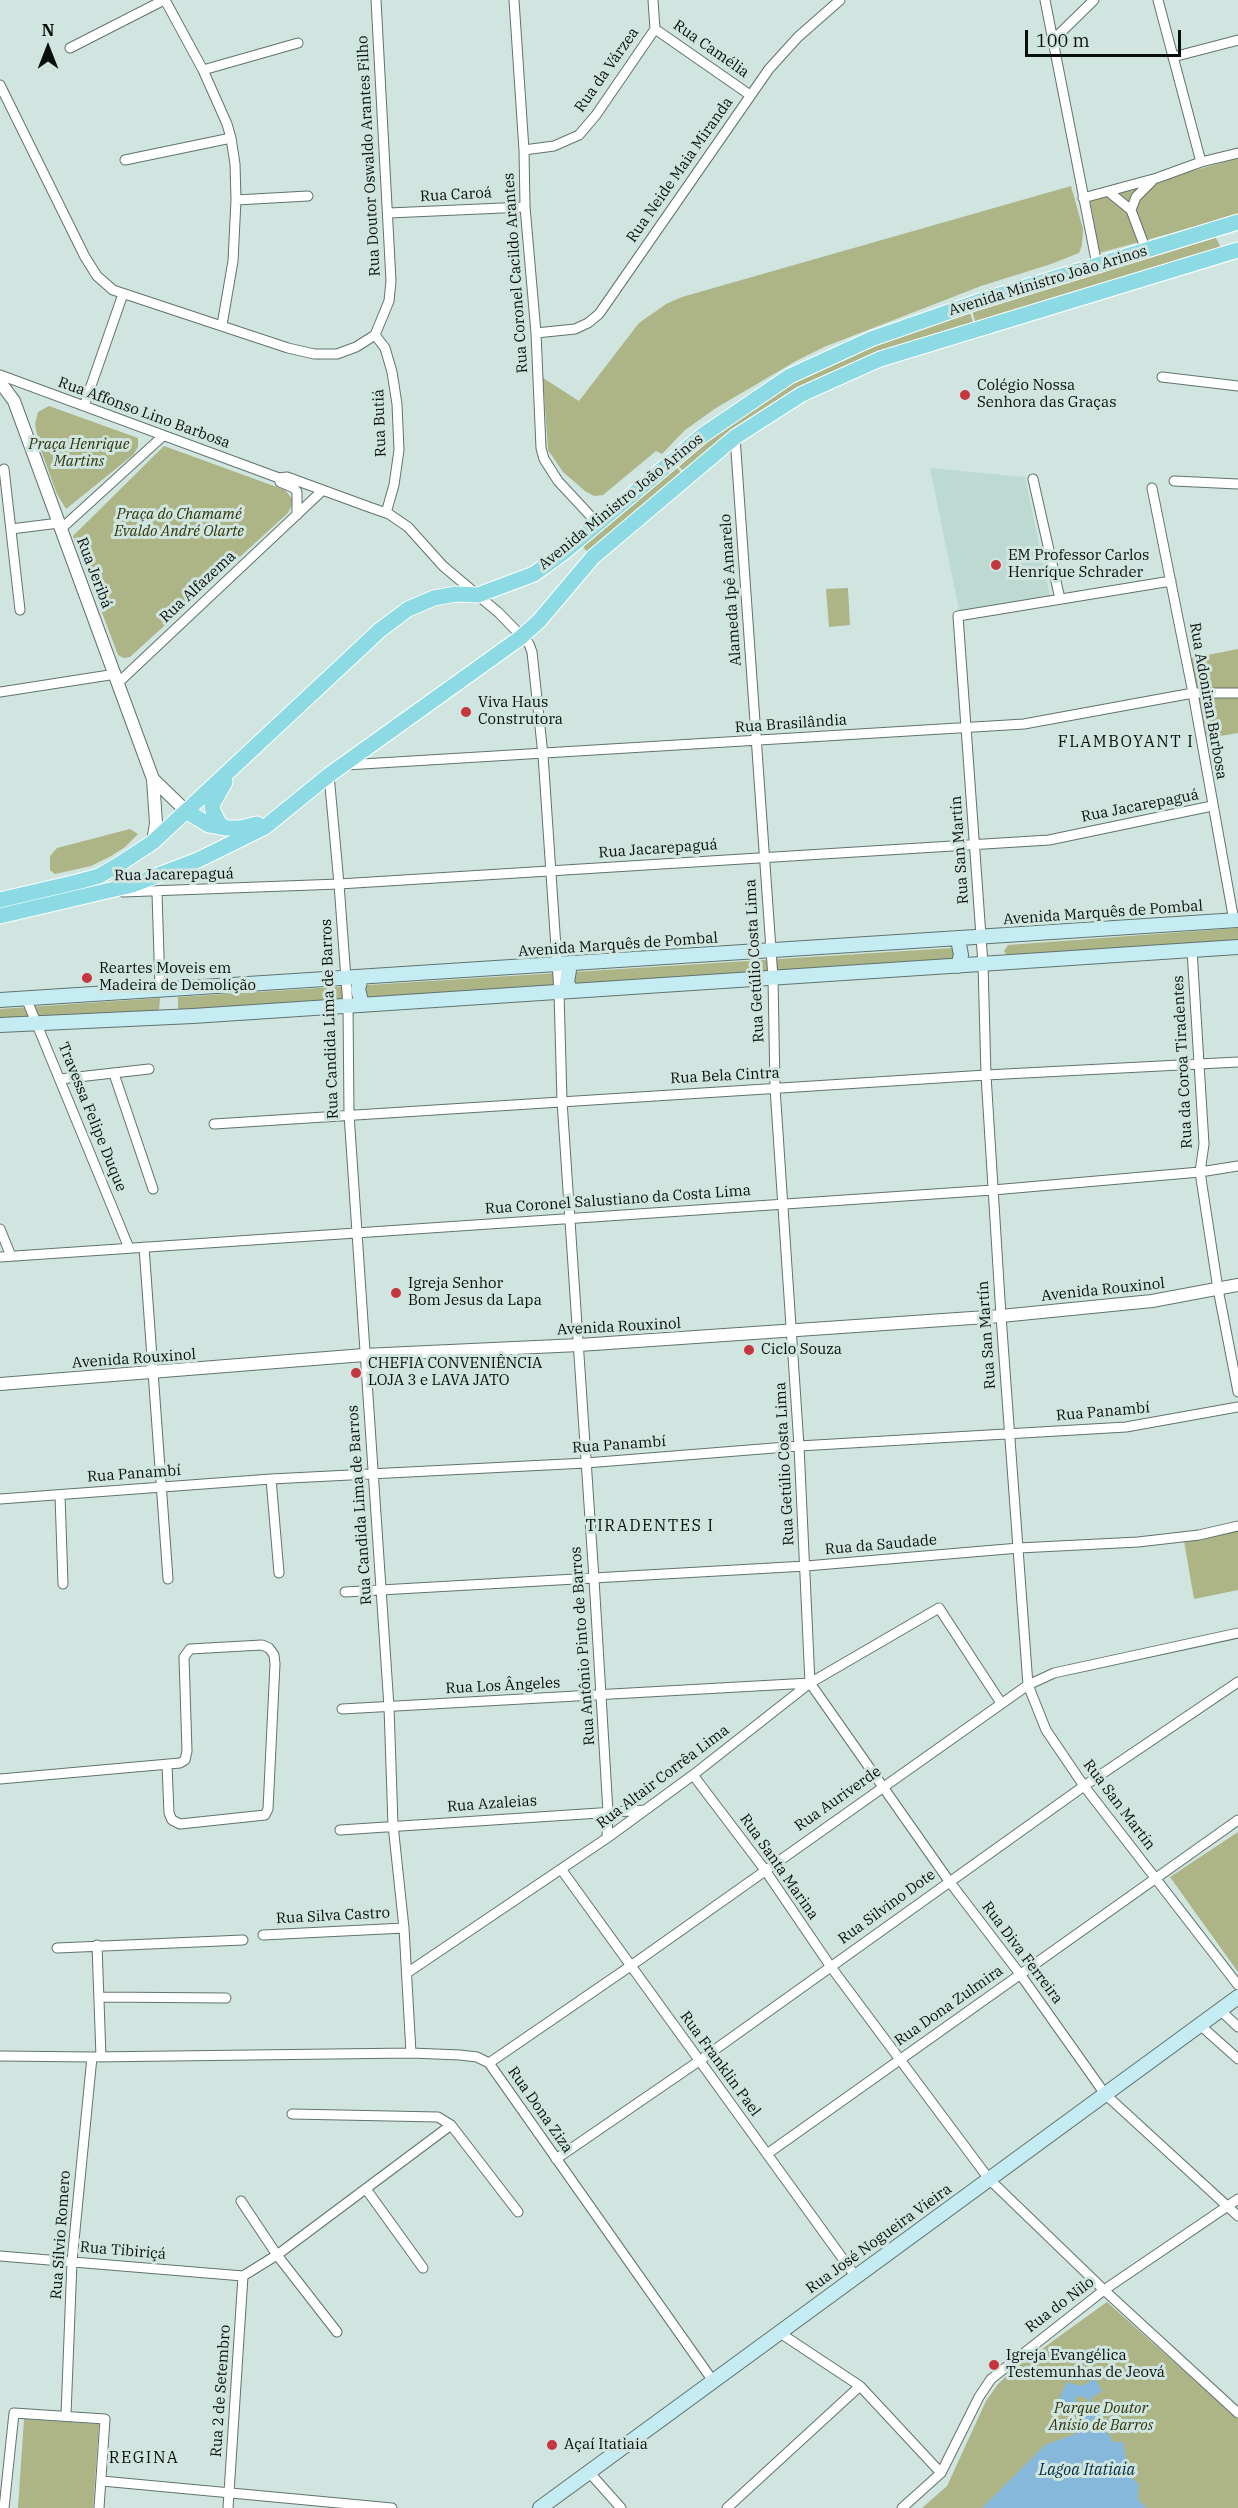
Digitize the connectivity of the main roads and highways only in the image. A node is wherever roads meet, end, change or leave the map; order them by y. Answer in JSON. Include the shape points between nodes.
{"nodes":[{"id":1,"x":1238,"y":222,"type":"edge"},
{"id":2,"x":1146,"y":250,"type":"junction"},
{"id":3,"x":1238,"y":250,"type":"edge"},
{"id":4,"x":1129,"y":283,"type":"junction"},
{"id":5,"x":1031,"y":284,"type":"junction"},
{"id":6,"x":1014,"y":316,"type":"junction"},
{"id":7,"x":598,"y":524,"type":"junction"},
{"id":8,"x":613,"y":540,"type":"junction"},
{"id":9,"x":237,"y":763,"type":"junction"},
{"id":10,"x":291,"y":806,"type":"junction"},
{"id":11,"x":186,"y":811,"type":"junction"},
{"id":12,"x":225,"y":828,"type":"junction"},
{"id":13,"x":0,"y":900,"type":"edge"},
{"id":14,"x":0,"y":916,"type":"edge"},
{"id":15,"x":1236,"y":921,"type":"edge"},
{"id":16,"x":996,"y":936,"type":"junction"},
{"id":17,"x":958,"y":939,"type":"junction"},
{"id":18,"x":1238,"y":947,"type":"edge"},
{"id":19,"x":786,"y":950,"type":"junction"},
{"id":20,"x":744,"y":953,"type":"junction"},
{"id":21,"x":998,"y":963,"type":"junction"},
{"id":22,"x":564,"y":965,"type":"junction"},
{"id":23,"x":957,"y":966,"type":"junction"},
{"id":24,"x":530,"y":967,"type":"junction"},
{"id":25,"x":787,"y":977,"type":"junction"},
{"id":26,"x":361,"y":978,"type":"junction"},
{"id":27,"x":747,"y":980,"type":"junction"},
{"id":28,"x":319,"y":981,"type":"junction"},
{"id":29,"x":565,"y":992,"type":"junction"},
{"id":30,"x":532,"y":994,"type":"junction"},
{"id":31,"x":0,"y":999,"type":"edge"},
{"id":32,"x":355,"y":1005,"type":"junction"},
{"id":33,"x":321,"y":1008,"type":"junction"},
{"id":34,"x":0,"y":1025,"type":"edge"},
{"id":35,"x":1238,"y":1997,"type":"edge"},
{"id":36,"x":540,"y":2508,"type":"edge"}],
"edges":[{"from":1,"to":2,"type":"main road","name":"Avenida Ministro João Arinos"},
{"from":2,"to":4,"type":"main road","via":[[1144,270]]},
{"from":2,"to":5,"type":"main road","name":"Avenida Ministro João Arinos"},
{"from":3,"to":4,"type":"main road","name":"Avenida Ministro João Arinos"},
{"from":4,"to":6,"type":"main road","name":"Avenida Ministro João Arinos"},
{"from":5,"to":6,"type":"main road","via":[[1016,297]]},
{"from":5,"to":7,"type":"main road","name":"Avenida Ministro João Arinos","via":[[871,339],[790,376],[703,435]]},
{"from":6,"to":8,"type":"main road","name":"Avenida Ministro João Arinos","via":[[880,359],[775,410],[735,437]]},
{"from":7,"to":8,"type":"main road"},
{"from":7,"to":9,"type":"main road","name":"Avenida Ministro João Arinos","via":[[534,574],[478,596],[434,598],[408,609],[380,630]]},
{"from":8,"to":10,"type":"main road","name":"Avenida Ministro João Arinos","via":[[522,637],[328,775]]},
{"from":9,"to":11,"type":"main road","name":"Avenida Ministro João Arinos"},
{"from":9,"to":12,"type":"main road","via":[[212,805],[215,817]]},
{"from":10,"to":12,"type":"main road","via":[[263,823]]},
{"from":10,"to":14,"type":"main road","name":"Avenida Ministro João Arinos","via":[[265,827],[198,860],[132,885]]},
{"from":11,"to":12,"type":"main road","via":[[209,825]]},
{"from":11,"to":13,"type":"main road","name":"Avenida Ministro João Arinos","via":[[153,842],[99,876]]},
{"from":15,"to":16,"type":"main road","name":"Avenida Marquês de Pombal"},
{"from":16,"to":17,"type":"main road","name":"Avenida Marquês de Pombal"},
{"from":16,"to":21,"type":"main road","via":[[994,953]]},
{"from":17,"to":19,"type":"main road","name":"Avenida Marquês de Pombal"},
{"from":17,"to":23,"type":"main road","via":[[961,955]]},
{"from":18,"to":21,"type":"main road"},
{"from":19,"to":20,"type":"main road","name":"Avenida Marquês de Pombal"},
{"from":19,"to":25,"type":"main road","via":[[783,960]]},
{"from":20,"to":22,"type":"main road","name":"Avenida Marquês de Pombal"},
{"from":20,"to":27,"type":"main road","via":[[749,969]]},
{"from":21,"to":23,"type":"main road"},
{"from":22,"to":24,"type":"main road","name":"Avenida Marquês de Pombal"},
{"from":22,"to":29,"type":"main road"},
{"from":23,"to":25,"type":"main road"},
{"from":24,"to":26,"type":"main road","name":"Avenida Marquês de Pombal"},
{"from":24,"to":30,"type":"main road"},
{"from":25,"to":27,"type":"main road"},
{"from":26,"to":28,"type":"main road","name":"Avenida Marquês de Pombal"},
{"from":26,"to":32,"type":"main road"},
{"from":27,"to":29,"type":"main road"},
{"from":28,"to":31,"type":"main road","name":"Avenida Marquês de Pombal"},
{"from":28,"to":33,"type":"main road"},
{"from":29,"to":30,"type":"main road"},
{"from":30,"to":32,"type":"main road"},
{"from":32,"to":33,"type":"main road"},
{"from":33,"to":34,"type":"main road"},
{"from":35,"to":36,"type":"main road","name":"Rua José Nogueira Vieira"}]}
